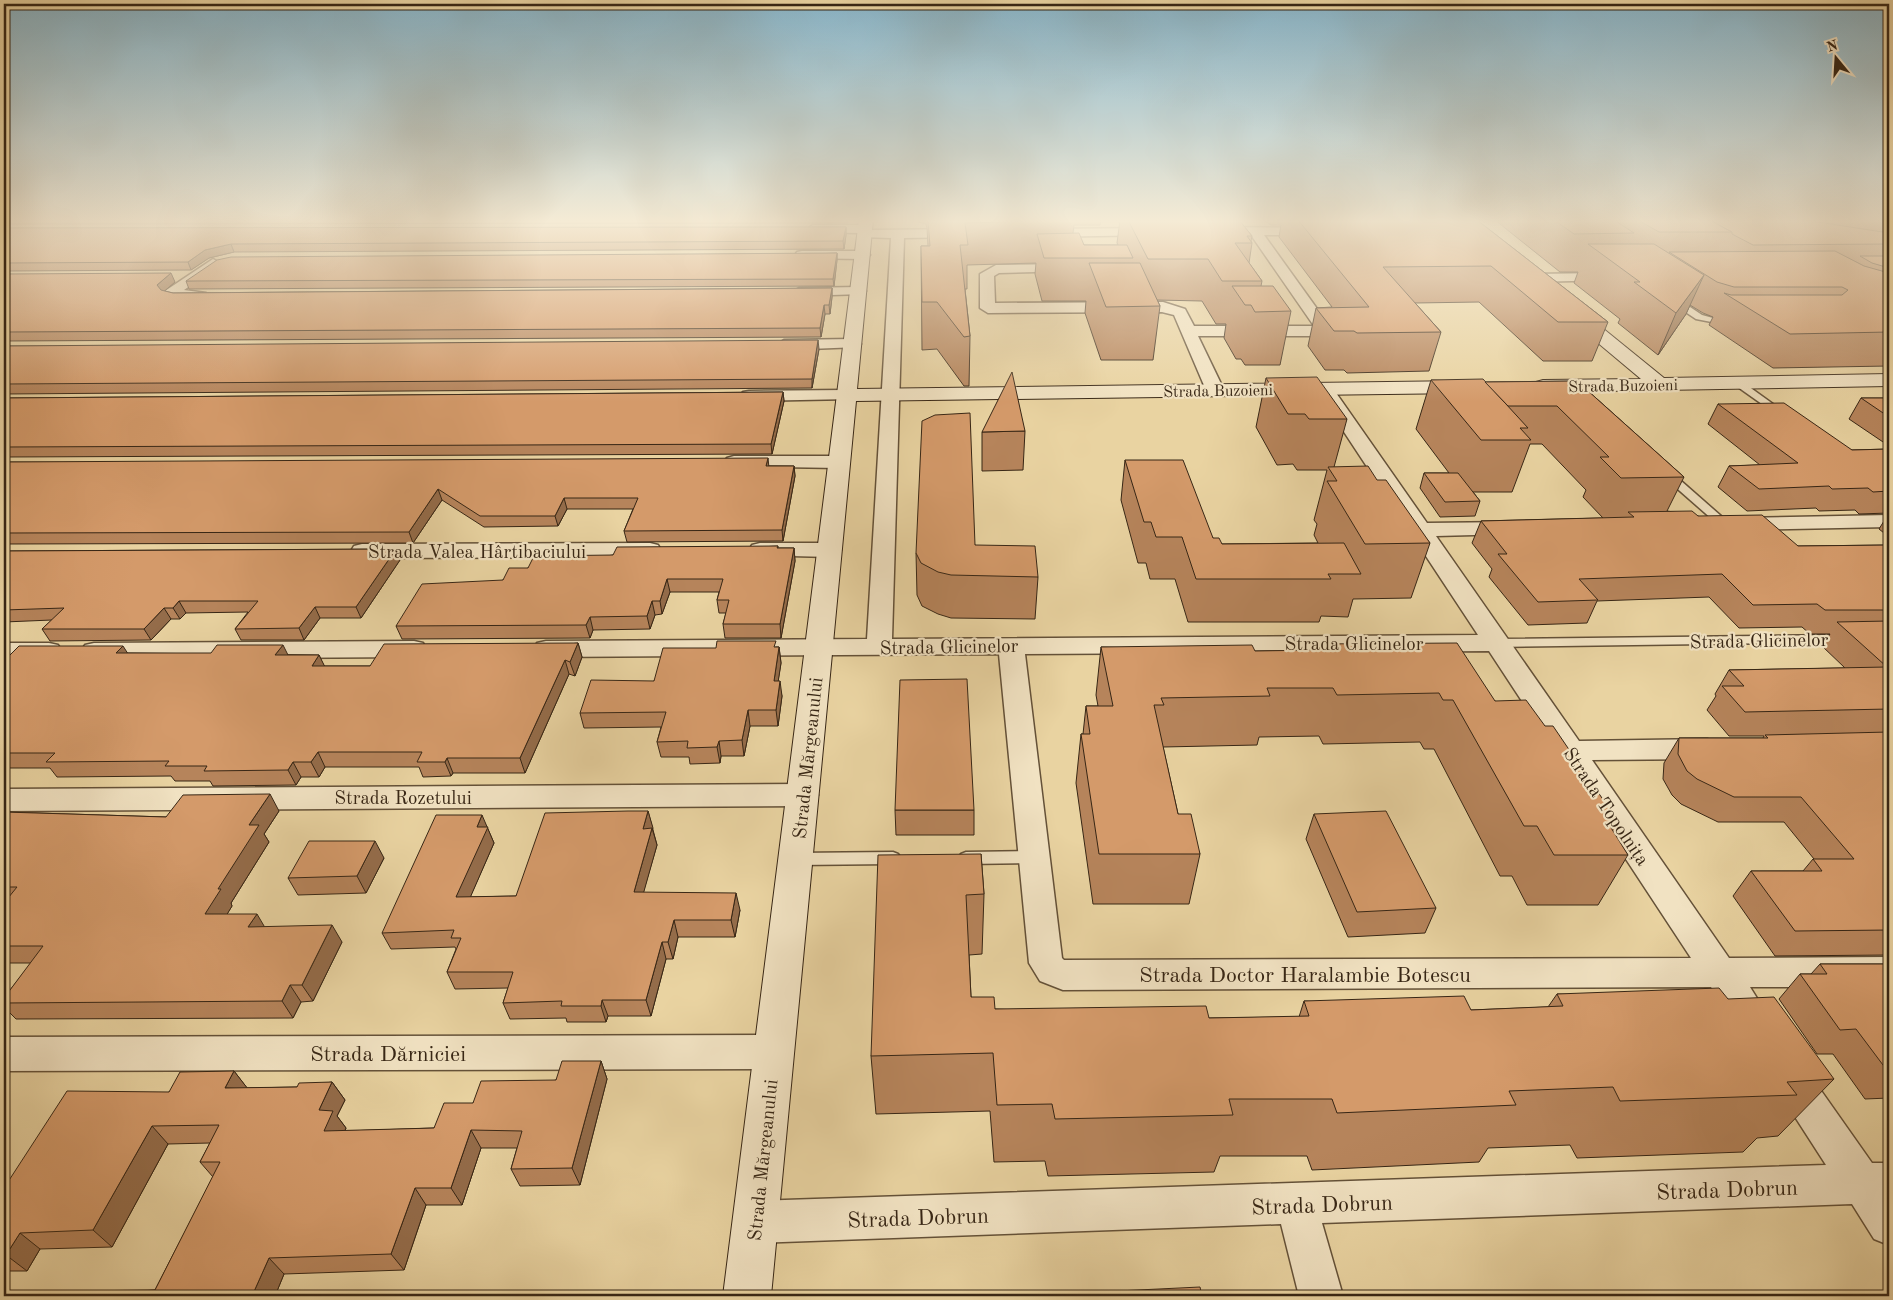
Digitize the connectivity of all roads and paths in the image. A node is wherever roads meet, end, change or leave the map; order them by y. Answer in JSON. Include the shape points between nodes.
{"nodes":[{"id":1,"x":188,"y":281,"type":"edge"},
{"id":2,"x":860,"y":281,"type":"edge"},
{"id":3,"x":896,"y":281,"type":"edge"},
{"id":4,"x":987,"y":281,"type":"edge"},
{"id":5,"x":1290,"y":281,"type":"edge"},
{"id":6,"x":1535,"y":281,"type":"edge"},
{"id":7,"x":786,"y":292,"type":"edge"},
{"id":8,"x":859,"y":292,"type":"junction"},
{"id":9,"x":217,"y":296,"type":"edge"},
{"id":10,"x":1670,"y":297,"type":"edge"},
{"id":11,"x":1738,"y":323,"type":"edge"},
{"id":12,"x":1188,"y":331,"type":"junction"},
{"id":13,"x":853,"y":344,"type":"junction"},
{"id":14,"x":768,"y":345,"type":"edge"},
{"id":15,"x":1889,"y":380,"type":"edge"},
{"id":16,"x":1738,"y":383,"type":"junction"},
{"id":17,"x":1659,"y":384,"type":"junction"},
{"id":18,"x":1488,"y":386,"type":"edge"},
{"id":19,"x":1528,"y":386,"type":"edge"},
{"id":20,"x":1325,"y":389,"type":"junction"},
{"id":21,"x":1215,"y":390,"type":"junction"},
{"id":22,"x":846,"y":395,"type":"junction"},
{"id":23,"x":890,"y":395,"type":"junction"},
{"id":24,"x":730,"y":396,"type":"edge"},
{"id":25,"x":1786,"y":418,"type":"edge"},
{"id":26,"x":712,"y":462,"type":"edge"},
{"id":27,"x":839,"y":462,"type":"junction"},
{"id":28,"x":1657,"y":466,"type":"edge"},
{"id":29,"x":1889,"y":521,"type":"edge"},
{"id":30,"x":1725,"y":524,"type":"junction"},
{"id":31,"x":1695,"y":525,"type":"edge"},
{"id":32,"x":1537,"y":528,"type":"edge"},
{"id":33,"x":1418,"y":530,"type":"junction"},
{"id":34,"x":668,"y":550,"type":"edge"},
{"id":35,"x":737,"y":550,"type":"edge"},
{"id":36,"x":830,"y":550,"type":"junction"},
{"id":37,"x":340,"y":551,"type":"edge"},
{"id":38,"x":1860,"y":639,"type":"edge"},
{"id":39,"x":1495,"y":642,"type":"junction"},
{"id":40,"x":1011,"y":645,"type":"junction"},
{"id":41,"x":819,"y":647,"type":"junction"},
{"id":42,"x":879,"y":647,"type":"junction"},
{"id":43,"x":442,"y":649,"type":"edge"},
{"id":44,"x":521,"y":649,"type":"edge"},
{"id":45,"x":4,"y":651,"type":"edge"},
{"id":46,"x":1730,"y":748,"type":"edge"},
{"id":47,"x":1570,"y":751,"type":"junction"},
{"id":48,"x":803,"y":795,"type":"junction"},
{"id":49,"x":4,"y":800,"type":"edge"},
{"id":50,"x":1034,"y":857,"type":"junction"},
{"id":51,"x":905,"y":858,"type":"edge"},
{"id":52,"x":954,"y":858,"type":"edge"},
{"id":53,"x":796,"y":859,"type":"junction"},
{"id":54,"x":1720,"y":971,"type":"junction"},
{"id":55,"x":1889,"y":972,"type":"edge"},
{"id":56,"x":773,"y":1052,"type":"junction"},
{"id":57,"x":4,"y":1054,"type":"edge"},
{"id":58,"x":1876,"y":1184,"type":"edge"},
{"id":59,"x":1296,"y":1205,"type":"junction"},
{"id":60,"x":755,"y":1222,"type":"junction"},
{"id":61,"x":1889,"y":1224,"type":"edge"},
{"id":62,"x":747,"y":1296,"type":"edge"},
{"id":63,"x":1321,"y":1296,"type":"edge"}],
"edges":[{"from":1,"to":9,"type":"street","via":[[170,294]]},
{"from":2,"to":8,"type":"street","name":"Strada Mărgeanului"},
{"from":3,"to":23,"type":"street"},
{"from":4,"to":12,"type":"street","via":[[988,308],[1164,307],[1180,312]]},
{"from":5,"to":12,"type":"street","via":[[1325,331]]},
{"from":6,"to":17,"type":"street"},
{"from":7,"to":8,"type":"street"},
{"from":8,"to":13,"type":"street","name":"Strada Mărgeanului"},
{"from":10,"to":11,"type":"lane","via":[[1699,317],[1719,323]]},
{"from":12,"to":21,"type":"street"},
{"from":13,"to":14,"type":"street"},
{"from":13,"to":22,"type":"street","name":"Strada Mărgeanului"},
{"from":15,"to":16,"type":"street","name":"Strada Buzoieni"},
{"from":16,"to":17,"type":"street","name":"Strada Buzoieni"},
{"from":16,"to":25,"type":"lane"},
{"from":17,"to":19,"type":"street","name":"Strada Buzoieni"},
{"from":18,"to":20,"type":"street","name":"Strada Buzoieni"},
{"from":20,"to":21,"type":"street","name":"Strada Buzoieni"},
{"from":20,"to":33,"type":"street","name":"Strada Topolnița"},
{"from":21,"to":23,"type":"street","name":"Strada Buzoieni"},
{"from":22,"to":23,"type":"street","name":"Strada Buzoieni"},
{"from":22,"to":24,"type":"street"},
{"from":22,"to":27,"type":"street","name":"Strada Mărgeanului"},
{"from":23,"to":42,"type":"street"},
{"from":26,"to":27,"type":"street"},
{"from":27,"to":36,"type":"street","name":"Strada Mărgeanului"},
{"from":28,"to":30,"type":"lane"},
{"from":29,"to":30,"type":"street"},
{"from":30,"to":31,"type":"street"},
{"from":32,"to":33,"type":"street"},
{"from":33,"to":39,"type":"street","name":"Strada Topolnița"},
{"from":34,"to":37,"type":"street","name":"Strada Valea Hârtibaciului"},
{"from":35,"to":36,"type":"street"},
{"from":36,"to":41,"type":"street","name":"Strada Mărgeanului"},
{"from":38,"to":39,"type":"lane","name":"Strada Glicinelor"},
{"from":39,"to":40,"type":"street","name":"Strada Glicinelor"},
{"from":39,"to":47,"type":"street","name":"Strada Topolnița"},
{"from":40,"to":42,"type":"street","name":"Strada Glicinelor"},
{"from":40,"to":50,"type":"street","name":"Strada Doctor Haralambie Botescu"},
{"from":41,"to":42,"type":"street","name":"Strada Glicinelor"},
{"from":41,"to":44,"type":"street","name":"Strada Glicinelor"},
{"from":41,"to":48,"type":"street","name":"Strada Mărgeanului"},
{"from":43,"to":45,"type":"street"},
{"from":46,"to":47,"type":"street"},
{"from":47,"to":54,"type":"street","name":"Strada Topolnița"},
{"from":48,"to":49,"type":"street","name":"Strada Rozetului"},
{"from":48,"to":53,"type":"street","name":"Strada Mărgeanului"},
{"from":50,"to":52,"type":"lane"},
{"from":50,"to":54,"type":"street","name":"Strada Doctor Haralambie Botescu","via":[[1046,963],[1052,971],[1064,975]]},
{"from":51,"to":53,"type":"lane"},
{"from":53,"to":56,"type":"street","name":"Strada Mărgeanului"},
{"from":54,"to":55,"type":"street","name":"Strada Doctor Haralambie Botescu"},
{"from":54,"to":58,"type":"street","name":"Strada Topolnița"},
{"from":56,"to":57,"type":"street","name":"Strada Dărniciei"},
{"from":56,"to":60,"type":"street","name":"Strada Mărgeanului"},
{"from":58,"to":59,"type":"street","name":"Strada Dobrun"},
{"from":58,"to":61,"type":"street","name":"Strada Topolnița"},
{"from":59,"to":60,"type":"street","name":"Strada Dobrun"},
{"from":59,"to":63,"type":"street"},
{"from":60,"to":62,"type":"street","name":"Strada Mărgeanului"}]}
